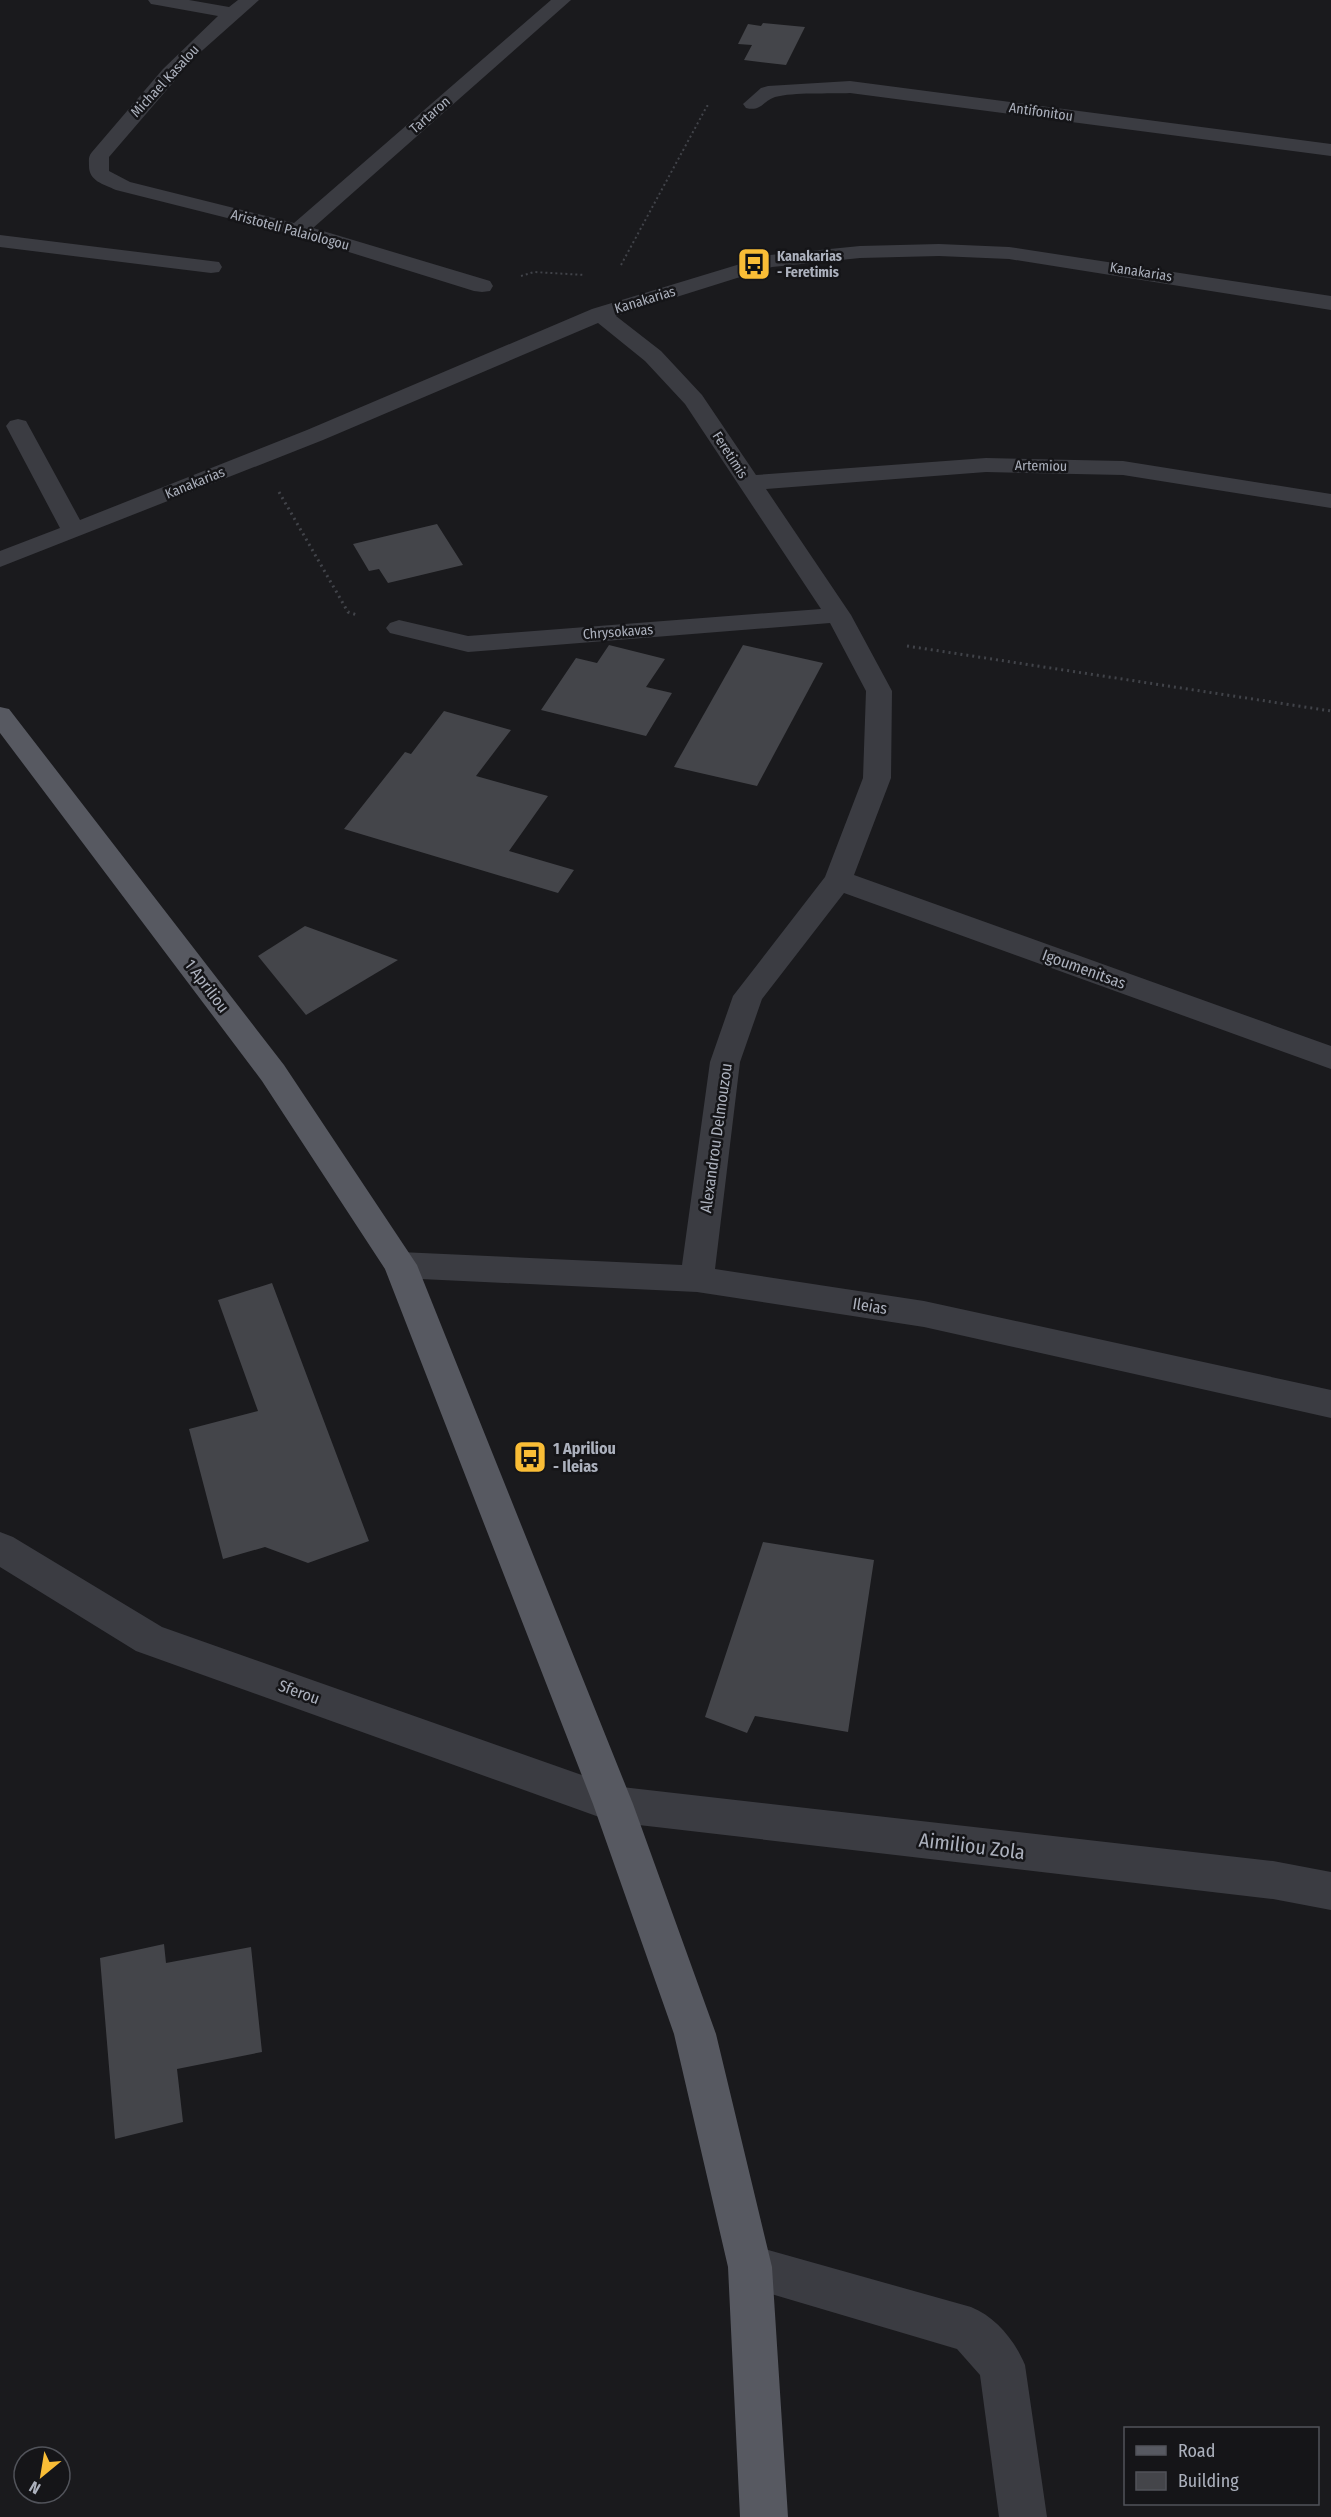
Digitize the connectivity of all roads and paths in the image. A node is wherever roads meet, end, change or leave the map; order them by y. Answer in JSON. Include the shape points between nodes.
{"nodes":[{"id":1,"x":157,"y":0,"type":"edge"},
{"id":2,"x":250,"y":0,"type":"edge"},
{"id":3,"x":562,"y":0,"type":"edge"},
{"id":4,"x":232,"y":13,"type":"junction"},
{"id":5,"x":753,"y":104,"type":"joint"},
{"id":6,"x":1331,"y":150,"type":"edge"},
{"id":7,"x":99,"y":174,"type":"joint"},
{"id":8,"x":298,"y":230,"type":"junction"},
{"id":9,"x":0,"y":241,"type":"edge"},
{"id":10,"x":211,"y":267,"type":"dead end"},
{"id":11,"x":615,"y":277,"type":"junction"},
{"id":12,"x":482,"y":286,"type":"joint"},
{"id":13,"x":1331,"y":303,"type":"edge"},
{"id":14,"x":600,"y":314,"type":"junction"},
{"id":15,"x":18,"y":426,"type":"dead end"},
{"id":16,"x":259,"y":457,"type":"junction"},
{"id":17,"x":749,"y":483,"type":"junction"},
{"id":18,"x":1331,"y":501,"type":"edge"},
{"id":19,"x":74,"y":531,"type":"junction"},
{"id":20,"x":0,"y":560,"type":"edge"},
{"id":21,"x":844,"y":626,"type":"junction"},
{"id":22,"x":399,"y":628,"type":"joint"},
{"id":23,"x":1331,"y":711,"type":"edge"},
{"id":24,"x":0,"y":715,"type":"edge"},
{"id":25,"x":838,"y":880,"type":"junction"},
{"id":26,"x":1331,"y":1058,"type":"edge"},
{"id":27,"x":400,"y":1266,"type":"junction"},
{"id":28,"x":697,"y":1279,"type":"junction"},
{"id":29,"x":1331,"y":1404,"type":"edge"},
{"id":30,"x":0,"y":1548,"type":"edge"},
{"id":31,"x":613,"y":1804,"type":"junction"},
{"id":32,"x":1331,"y":1891,"type":"edge"},
{"id":33,"x":750,"y":2267,"type":"junction"},
{"id":34,"x":765,"y":2517,"type":"edge"},
{"id":35,"x":1023,"y":2517,"type":"edge"}],
"edges":[{"from":1,"to":4,"type":"street"},
{"from":2,"to":4,"type":"street","name":"Michael Kasalou"},
{"from":3,"to":8,"type":"street","name":"Tartaron"},
{"from":4,"to":7,"type":"street","name":"Michael Kasalou","via":[[170,72],[99,156]]},
{"from":5,"to":6,"type":"street","name":"Antifonitou","via":[[768,92],[850,87]]},
{"from":5,"to":11,"type":"path","via":[[707,106]]},
{"from":7,"to":8,"type":"street","name":"Aristoteli Palaiologou","via":[[123,186]]},
{"from":8,"to":12,"type":"street","name":"Aristoteli Palaiologou"},
{"from":9,"to":10,"type":"street"},
{"from":11,"to":12,"type":"path","via":[[534,272]]},
{"from":11,"to":14,"type":"path"},
{"from":13,"to":14,"type":"street","name":"Kanakarias","via":[[1009,253],[928,250],[770,261]]},
{"from":14,"to":16,"type":"street","name":"Kanakarias"},
{"from":14,"to":17,"type":"street","name":"Feretimis","via":[[653,356],[694,400]]},
{"from":15,"to":19,"type":"street"},
{"from":16,"to":19,"type":"street","name":"Kanakarias"},
{"from":16,"to":22,"type":"path","via":[[348,612]]},
{"from":17,"to":18,"type":"street","name":"Artemiou","via":[[986,465],[1123,468]]},
{"from":17,"to":21,"type":"street","name":"Feretimis"},
{"from":19,"to":20,"type":"street","name":"Kanakarias"},
{"from":21,"to":22,"type":"street","name":"Chrysokavas","via":[[468,644]]},
{"from":21,"to":23,"type":"path"},
{"from":21,"to":25,"type":"street","name":"Alexandrou Delmouzou","via":[[879,691],[877,778]]},
{"from":24,"to":27,"type":"main road","name":"1 Apriliou","via":[[273,1072]]},
{"from":25,"to":26,"type":"street","name":"Igoumenitsas"},
{"from":25,"to":28,"type":"street","name":"Alexandrou Delmouzou","via":[[748,996],[725,1062]]},
{"from":27,"to":28,"type":"street","name":"Ileias"},
{"from":27,"to":31,"type":"main road","name":"1 Apriliou"},
{"from":28,"to":29,"type":"street","name":"Ileias","via":[[924,1314]]},
{"from":30,"to":31,"type":"street","name":"Sferou","via":[[149,1639]]},
{"from":31,"to":32,"type":"street","name":"Aimiliou Zola","via":[[1273,1880]]},
{"from":31,"to":33,"type":"main road","name":"1 Apriliou","via":[[695,2034]]},
{"from":33,"to":34,"type":"main road","name":"1 Apriliou"},
{"from":33,"to":35,"type":"street","via":[[971,2330],[1002,2365]]}]}
